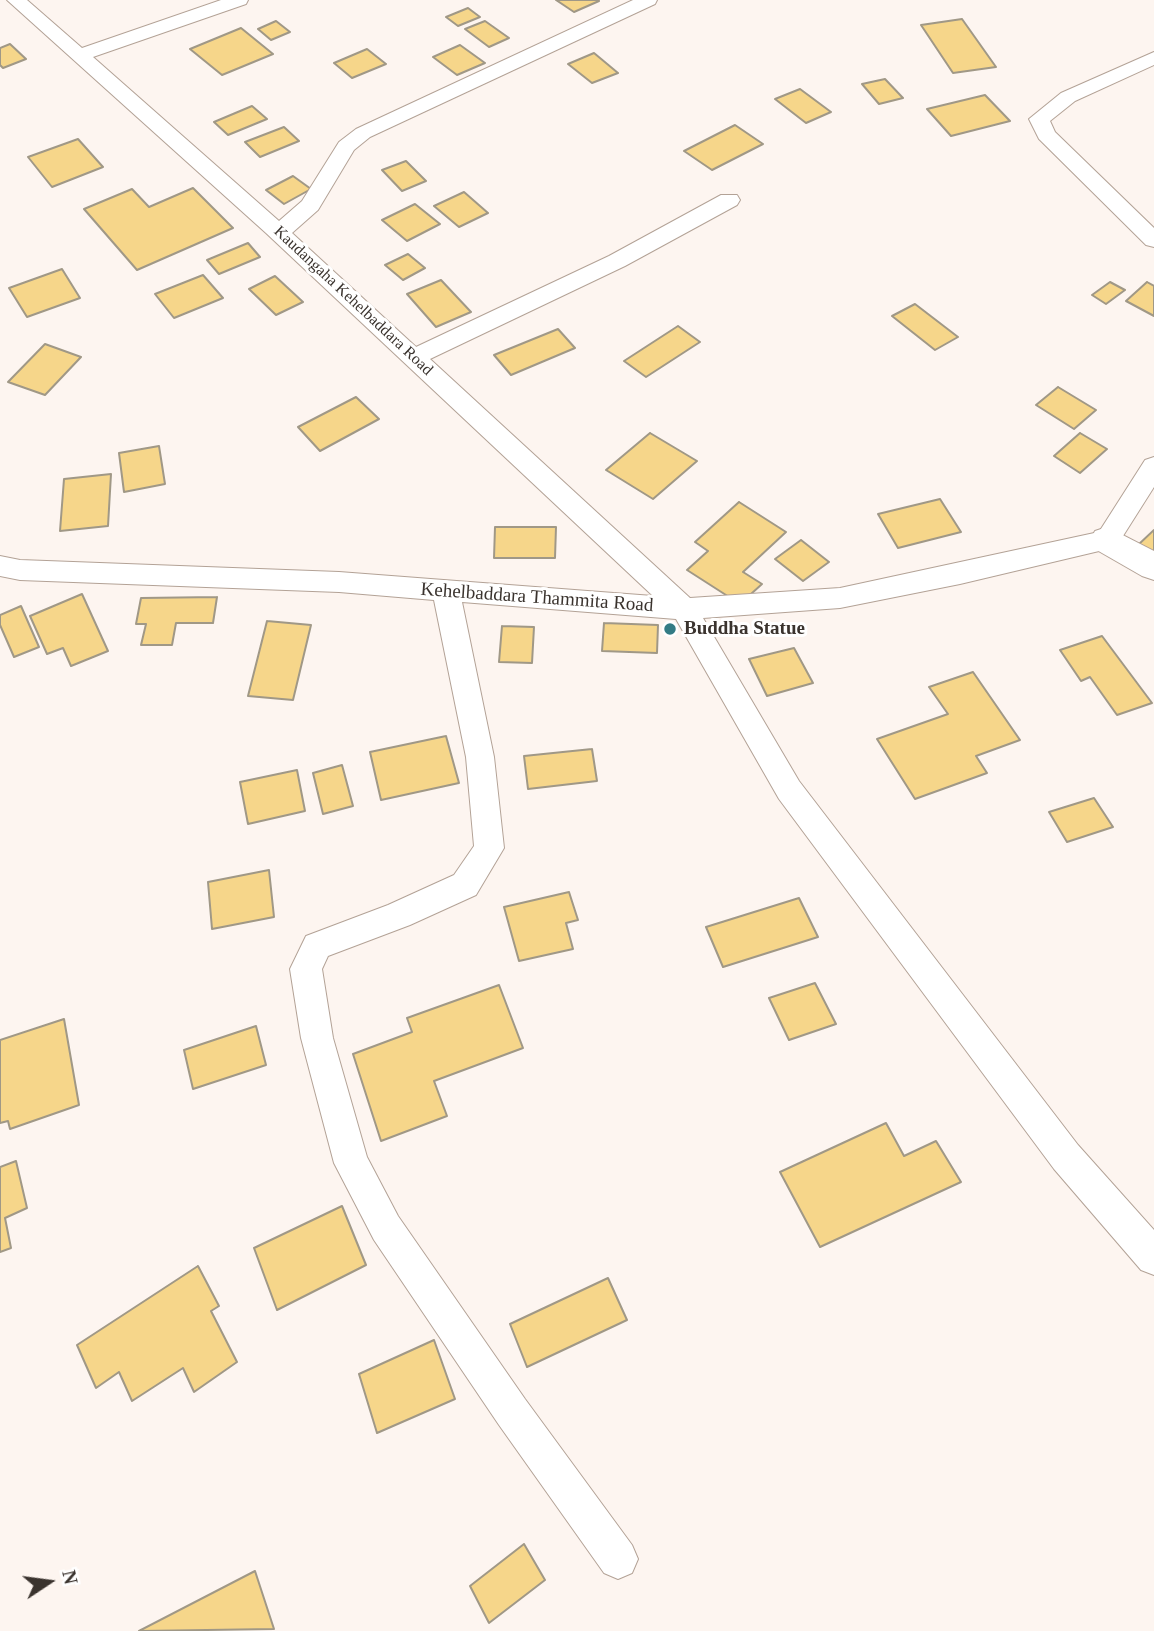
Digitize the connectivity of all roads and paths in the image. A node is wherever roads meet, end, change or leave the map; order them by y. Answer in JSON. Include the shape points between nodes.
{"nodes":[{"id":1,"x":16,"y":0,"type":"edge"},
{"id":2,"x":239,"y":0,"type":"edge"},
{"id":3,"x":648,"y":0,"type":"edge"},
{"id":4,"x":78,"y":56,"type":"junction"},
{"id":5,"x":1154,"y":58,"type":"edge"},
{"id":6,"x":729,"y":200,"type":"dead end"},
{"id":7,"x":279,"y":233,"type":"junction"},
{"id":8,"x":1154,"y":240,"type":"edge"},
{"id":9,"x":413,"y":358,"type":"junction"},
{"id":10,"x":1154,"y":466,"type":"edge"},
{"id":11,"x":1107,"y":540,"type":"junction"},
{"id":12,"x":0,"y":566,"type":"edge"},
{"id":13,"x":1154,"y":568,"type":"edge"},
{"id":14,"x":446,"y":591,"type":"junction"},
{"id":15,"x":684,"y":609,"type":"junction"},
{"id":16,"x":1154,"y":1257,"type":"edge"},
{"id":17,"x":618,"y":1559,"type":"dead end"}],
"edges":[{"from":1,"to":4,"type":"street","name":"Kaudangaha Kehelbaddara Road"},
{"from":2,"to":4,"type":"street"},
{"from":3,"to":7,"type":"street","via":[[363,133],[346,146],[310,205]]},
{"from":4,"to":7,"type":"street","name":"Kaudangaha Kehelbaddara Road"},
{"from":5,"to":8,"type":"street","via":[[1068,97],[1039,119],[1046,135]]},
{"from":6,"to":9,"type":"street","via":[[617,261]]},
{"from":7,"to":9,"type":"street","name":"Kaudangaha Kehelbaddara Road"},
{"from":9,"to":15,"type":"street","name":"Kaudangaha Kehelbaddara Road"},
{"from":10,"to":11,"type":"street"},
{"from":11,"to":13,"type":"street"},
{"from":11,"to":15,"type":"street","name":"Kehelbaddara Thammita Road","via":[[840,598]]},
{"from":12,"to":14,"type":"street","name":"Kehelbaddara Thammita Road"},
{"from":14,"to":15,"type":"street","name":"Kehelbaddara Thammita Road"},
{"from":14,"to":17,"type":"street","via":[[480,757],[489,848],[465,885],[317,946],[306,969],[317,1038],[351,1163],[386,1228]]},
{"from":15,"to":16,"type":"street","name":"Kaudangaha Kehelbaddara Road","via":[[789,790],[1066,1157]]}]}
